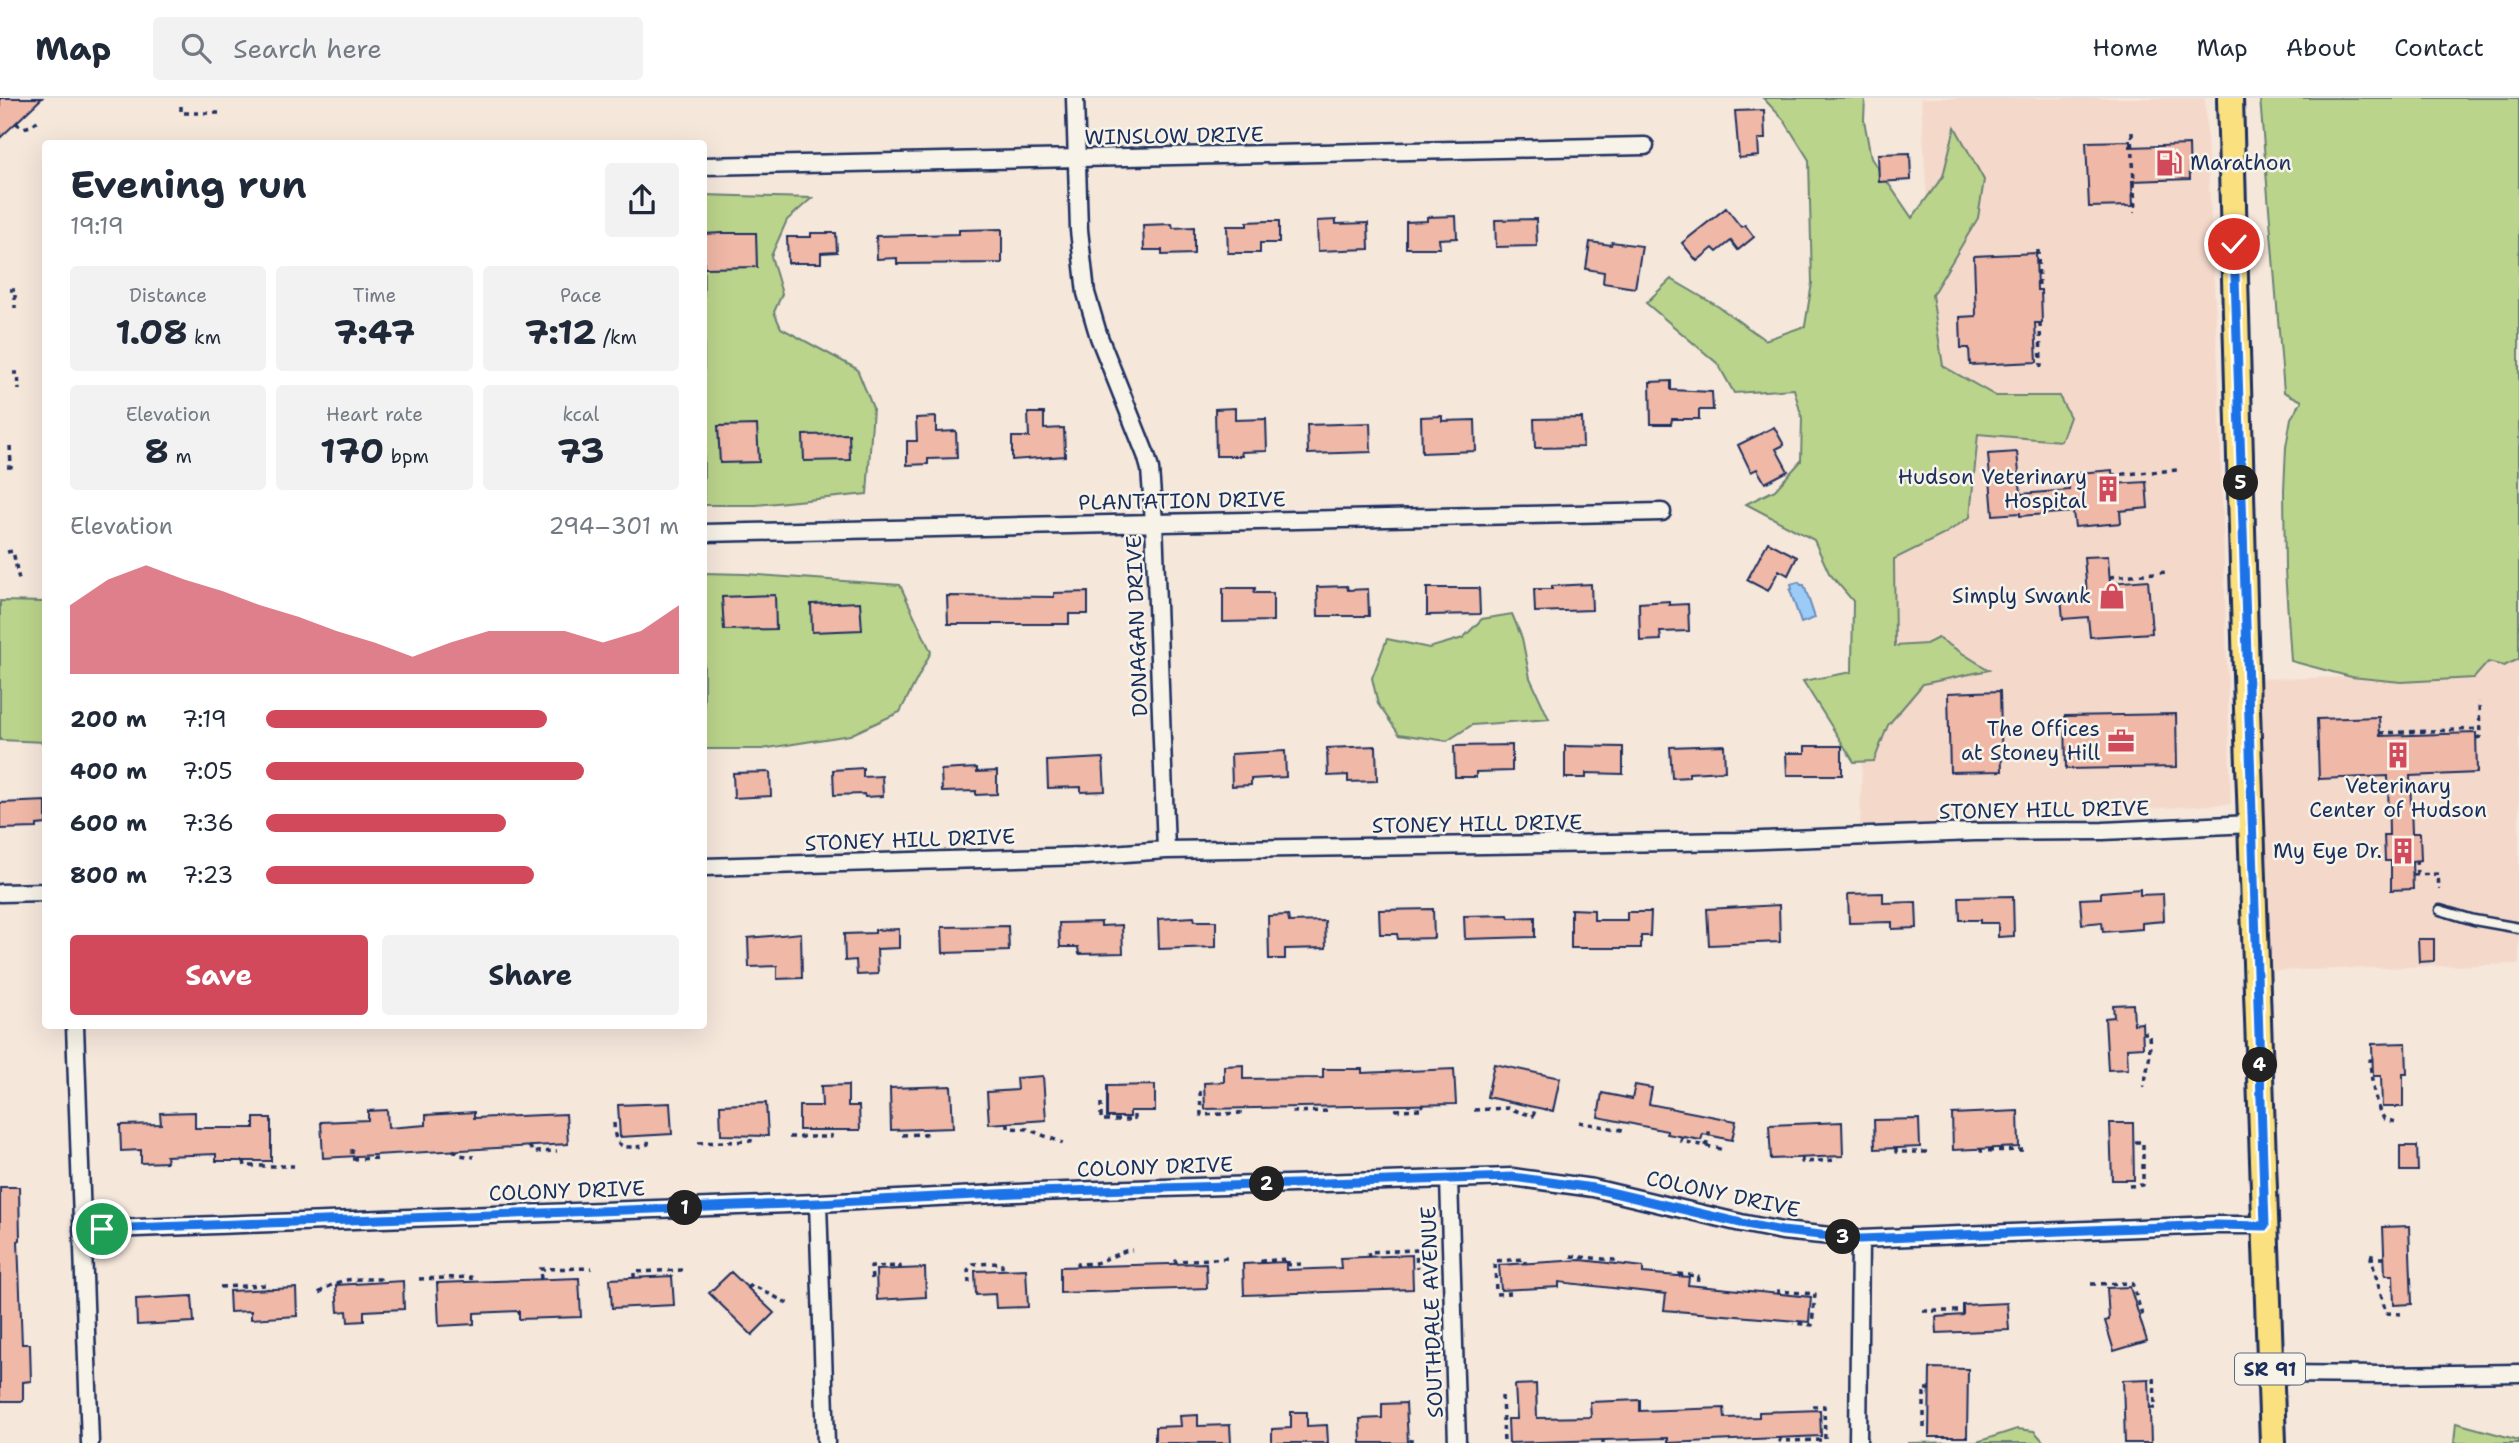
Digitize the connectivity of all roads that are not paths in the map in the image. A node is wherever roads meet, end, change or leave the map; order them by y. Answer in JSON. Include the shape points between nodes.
{"nodes":[{"id":1,"x":1075,"y":98,"type":"edge"},
{"id":2,"x":2230,"y":98,"type":"edge"},
{"id":3,"x":1645,"y":146,"type":"dead end"},
{"id":4,"x":1077,"y":160,"type":"junction"},
{"id":5,"x":707,"y":166,"type":"edge"},
{"id":6,"x":1662,"y":512,"type":"dead end"},
{"id":7,"x":1154,"y":522,"type":"junction"},
{"id":8,"x":707,"y":533,"type":"edge"},
{"id":9,"x":2251,"y":824,"type":"junction"},
{"id":10,"x":1166,"y":850,"type":"junction"},
{"id":11,"x":707,"y":867,"type":"edge"},
{"id":12,"x":42,"y":892,"type":"edge"},
{"id":13,"x":0,"y":893,"type":"edge"},
{"id":14,"x":2440,"y":909,"type":"dead end"},
{"id":15,"x":2519,"y":928,"type":"edge"},
{"id":16,"x":75,"y":1029,"type":"edge"},
{"id":17,"x":1449,"y":1179,"type":"junction"},
{"id":18,"x":818,"y":1203,"type":"junction"},
{"id":19,"x":2265,"y":1226,"type":"junction"},
{"id":20,"x":82,"y":1230,"type":"junction"},
{"id":21,"x":1860,"y":1239,"type":"junction"},
{"id":22,"x":2519,"y":1373,"type":"edge"},
{"id":23,"x":2270,"y":1374,"type":"junction"},
{"id":24,"x":90,"y":1443,"type":"edge"},
{"id":25,"x":826,"y":1443,"type":"edge"},
{"id":26,"x":1457,"y":1443,"type":"edge"},
{"id":27,"x":1858,"y":1443,"type":"edge"},
{"id":28,"x":2273,"y":1443,"type":"edge"}],
"edges":[{"from":1,"to":4,"type":"street","name":"DONAGAN DRIVE"},
{"from":2,"to":9,"type":"main road","number":"SR 91"},
{"from":3,"to":4,"type":"street","name":"WINSLOW DRIVE"},
{"from":4,"to":5,"type":"street","name":"WINSLOW DRIVE"},
{"from":4,"to":7,"type":"street","name":"DONAGAN DRIVE","via":[[1086,293],[1146,455]]},
{"from":6,"to":7,"type":"street","name":"PLANTATION DRIVE"},
{"from":7,"to":8,"type":"street","name":"PLANTATION DRIVE"},
{"from":7,"to":10,"type":"street","name":"DONAGAN DRIVE"},
{"from":9,"to":10,"type":"street","name":"STONEY HILL DRIVE","via":[[1724,842]]},
{"from":9,"to":19,"type":"main road","number":"SR 91"},
{"from":10,"to":11,"type":"street","name":"STONEY HILL DRIVE"},
{"from":12,"to":13,"type":"street"},
{"from":14,"to":15,"type":"lane"},
{"from":16,"to":20,"type":"street"},
{"from":17,"to":18,"type":"street","name":"COLONY DRIVE"},
{"from":17,"to":21,"type":"street","name":"COLONY DRIVE","via":[[1545,1180],[1782,1231]]},
{"from":17,"to":26,"type":"street","name":"SOUTHDALE AVENUE"},
{"from":18,"to":20,"type":"street","name":"COLONY DRIVE"},
{"from":18,"to":25,"type":"street"},
{"from":19,"to":21,"type":"street","name":"COLONY DRIVE"},
{"from":19,"to":23,"type":"main road","number":"SR 91"},
{"from":20,"to":24,"type":"street"},
{"from":21,"to":27,"type":"street"},
{"from":22,"to":23,"type":"street"},
{"from":23,"to":28,"type":"main road","number":"SR 91"}]}
